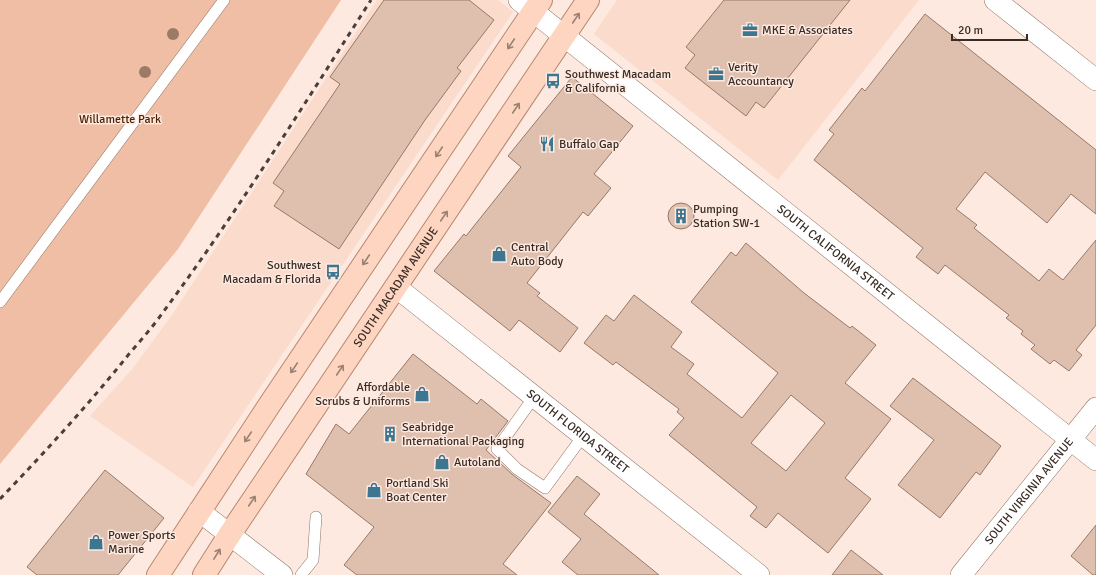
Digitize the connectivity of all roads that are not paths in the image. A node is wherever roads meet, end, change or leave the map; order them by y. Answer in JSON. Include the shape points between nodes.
{"nodes":[{"id":1,"x":224,"y":0,"type":"edge"},
{"id":2,"x":588,"y":0,"type":"edge"},
{"id":3,"x":995,"y":0,"type":"edge"},
{"id":4,"x":531,"y":4,"type":"edge"},
{"id":5,"x":564,"y":36,"type":"junction"},
{"id":6,"x":1096,"y":80,"type":"edge"},
{"id":7,"x":396,"y":287,"type":"junction"},
{"id":8,"x":0,"y":302,"type":"edge"},
{"id":9,"x":534,"y":397,"type":"junction"},
{"id":10,"x":1096,"y":408,"type":"edge"},
{"id":11,"x":583,"y":436,"type":"junction"},
{"id":12,"x":1070,"y":440,"type":"junction"},
{"id":13,"x":1096,"y":460,"type":"edge"},
{"id":14,"x":199,"y":511,"type":"junction"},
{"id":15,"x":316,"y":517,"type":"dead end"},
{"id":16,"x":230,"y":534,"type":"junction"},
{"id":17,"x":158,"y":575,"type":"edge"},
{"id":18,"x":204,"y":575,"type":"edge"},
{"id":19,"x":282,"y":575,"type":"edge"},
{"id":20,"x":301,"y":575,"type":"edge"},
{"id":21,"x":759,"y":575,"type":"edge"},
{"id":22,"x":961,"y":575,"type":"edge"}],
"edges":[{"from":1,"to":8,"type":"lane"},
{"from":5,"to":2,"type":"main road","name":"SOUTH MACADAM AVENUE","one_way":true},
{"from":3,"to":6,"type":"street"},
{"from":4,"to":5,"type":"street","name":"SOUTH CALIFORNIA STREET"},
{"from":4,"to":14,"type":"main road","one_way":true},
{"from":7,"to":5,"type":"main road","name":"SOUTH MACADAM AVENUE","one_way":true},
{"from":5,"to":12,"type":"street","name":"SOUTH CALIFORNIA STREET"},
{"from":7,"to":9,"type":"street","name":"SOUTH FLORIDA STREET"},
{"from":16,"to":7,"type":"main road","name":"SOUTH MACADAM AVENUE","one_way":true},
{"from":9,"to":11,"type":"street","name":"SOUTH FLORIDA STREET"},
{"from":9,"to":11,"type":"lane","via":[[497,449],[517,469],[545,488]]},
{"from":10,"to":12,"type":"street","name":"SOUTH VIRGINIA AVENUE"},
{"from":11,"to":21,"type":"street","name":"SOUTH FLORIDA STREET"},
{"from":12,"to":13,"type":"street","name":"SOUTH CALIFORNIA STREET"},
{"from":12,"to":22,"type":"street","name":"SOUTH VIRGINIA AVENUE"},
{"from":14,"to":16,"type":"street"},
{"from":14,"to":17,"type":"main road"},
{"from":15,"to":20,"type":"lane","via":[[313,560]]},
{"from":18,"to":16,"type":"main road","name":"SOUTH MACADAM AVENUE","one_way":true},
{"from":16,"to":19,"type":"street"}]}
